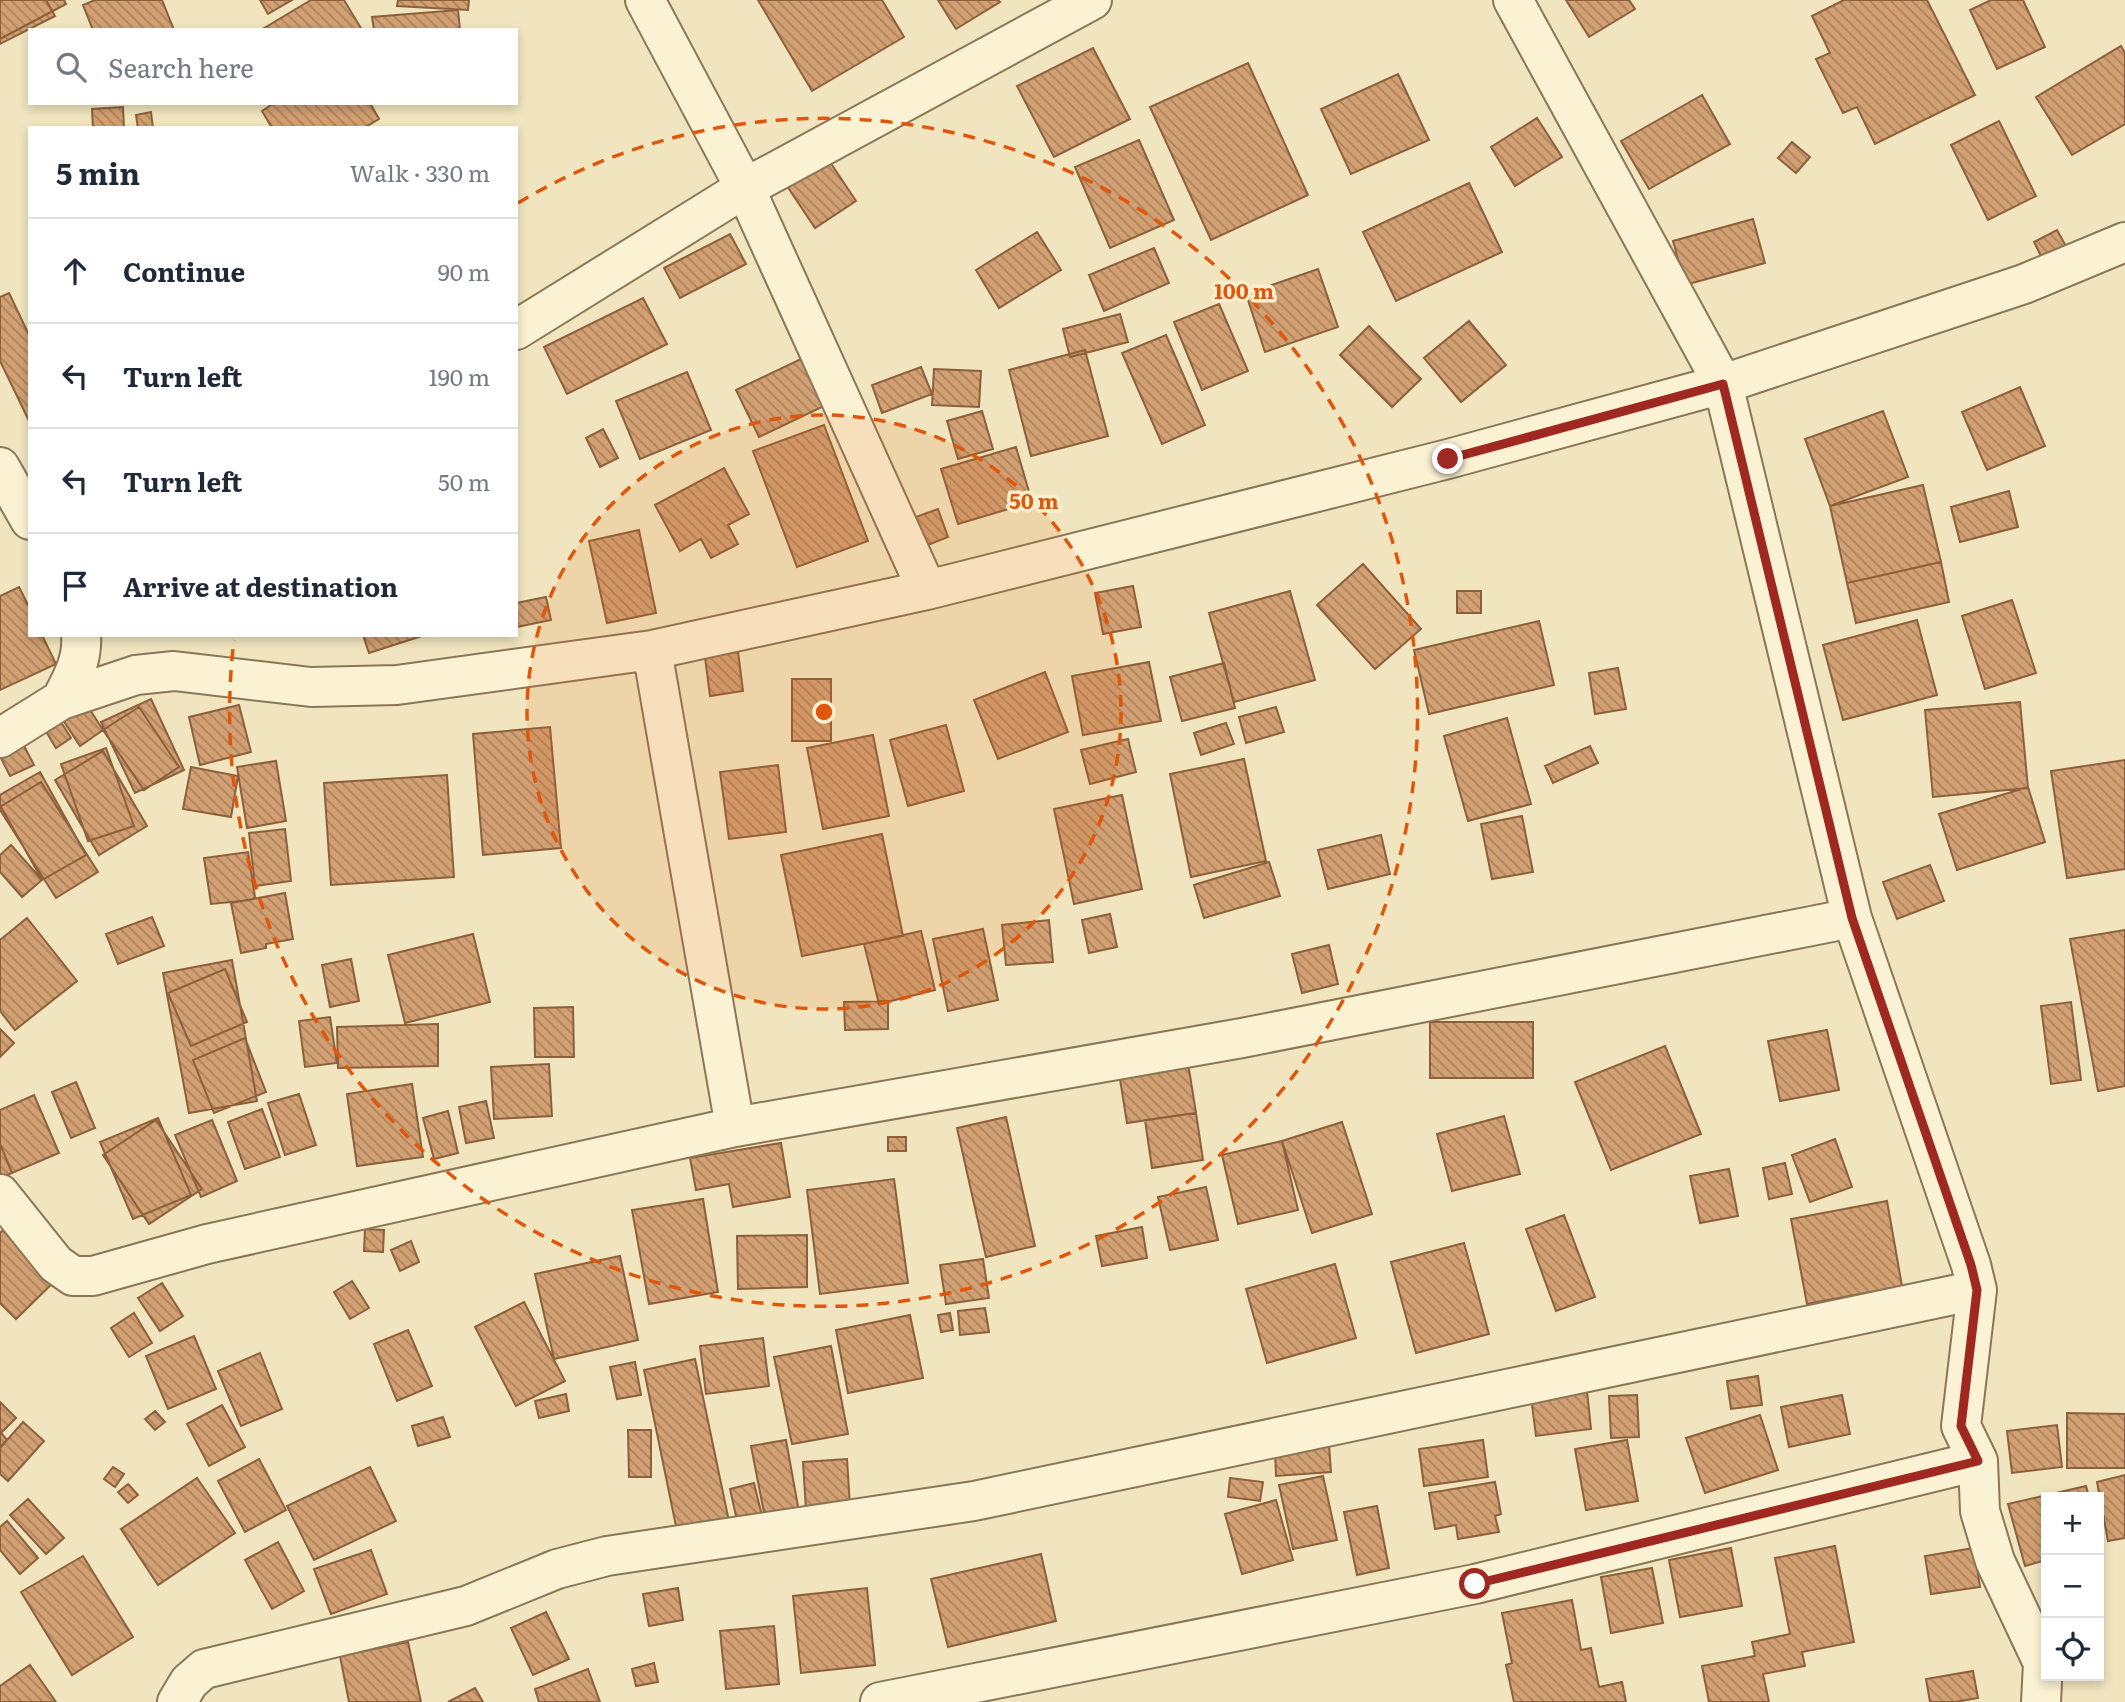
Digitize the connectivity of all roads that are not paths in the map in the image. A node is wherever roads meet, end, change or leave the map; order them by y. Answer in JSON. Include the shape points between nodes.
{"nodes":[{"id":1,"x":645,"y":0,"type":"edge"},
{"id":2,"x":1092,"y":0,"type":"edge"},
{"id":3,"x":1513,"y":0,"type":"edge"},
{"id":4,"x":745,"y":188,"type":"junction"},
{"id":5,"x":2125,"y":242,"type":"edge"},
{"id":6,"x":518,"y":329,"type":"edge"},
{"id":7,"x":1723,"y":384,"type":"junction"},
{"id":8,"x":0,"y":467,"type":"edge"},
{"id":9,"x":28,"y":516,"type":"edge"},
{"id":10,"x":927,"y":590,"type":"junction"},
{"id":11,"x":81,"y":637,"type":"edge"},
{"id":12,"x":652,"y":650,"type":"junction"},
{"id":13,"x":61,"y":700,"type":"junction"},
{"id":14,"x":0,"y":738,"type":"edge"},
{"id":15,"x":1852,"y":918,"type":"junction"},
{"id":16,"x":735,"y":1127,"type":"junction"},
{"id":17,"x":0,"y":1194,"type":"edge"},
{"id":18,"x":1977,"y":1290,"type":"junction"},
{"id":19,"x":1978,"y":1461,"type":"junction"},
{"id":20,"x":177,"y":1702,"type":"edge"},
{"id":21,"x":880,"y":1702,"type":"edge"},
{"id":22,"x":2041,"y":1702,"type":"edge"}],
"edges":[{"from":1,"to":4,"type":"street"},
{"from":2,"to":4,"type":"street"},
{"from":3,"to":7,"type":"street"},
{"from":4,"to":6,"type":"street"},
{"from":4,"to":10,"type":"street"},
{"from":5,"to":7,"type":"street","via":[[2024,284]]},
{"from":7,"to":10,"type":"street","via":[[1448,459]]},
{"from":7,"to":15,"type":"street"},
{"from":8,"to":9,"type":"street"},
{"from":10,"to":12,"type":"street"},
{"from":11,"to":13,"type":"street","via":[[75,675]]},
{"from":12,"to":13,"type":"street","via":[[397,685],[310,687],[174,671],[136,675]]},
{"from":12,"to":16,"type":"street"},
{"from":13,"to":14,"type":"street"},
{"from":15,"to":16,"type":"street","via":[[1242,1038]]},
{"from":15,"to":18,"type":"street"},
{"from":16,"to":17,"type":"street","via":[[207,1244],[93,1276],[73,1276],[56,1264]]},
{"from":18,"to":19,"type":"street","via":[[1961,1426]]},
{"from":18,"to":20,"type":"street","via":[[974,1501],[607,1556],[557,1570],[466,1606],[204,1669]]},
{"from":19,"to":21,"type":"street","via":[[1475,1584]]},
{"from":19,"to":22,"type":"street","via":[[1980,1511],[1995,1561],[2043,1663]]}]}
